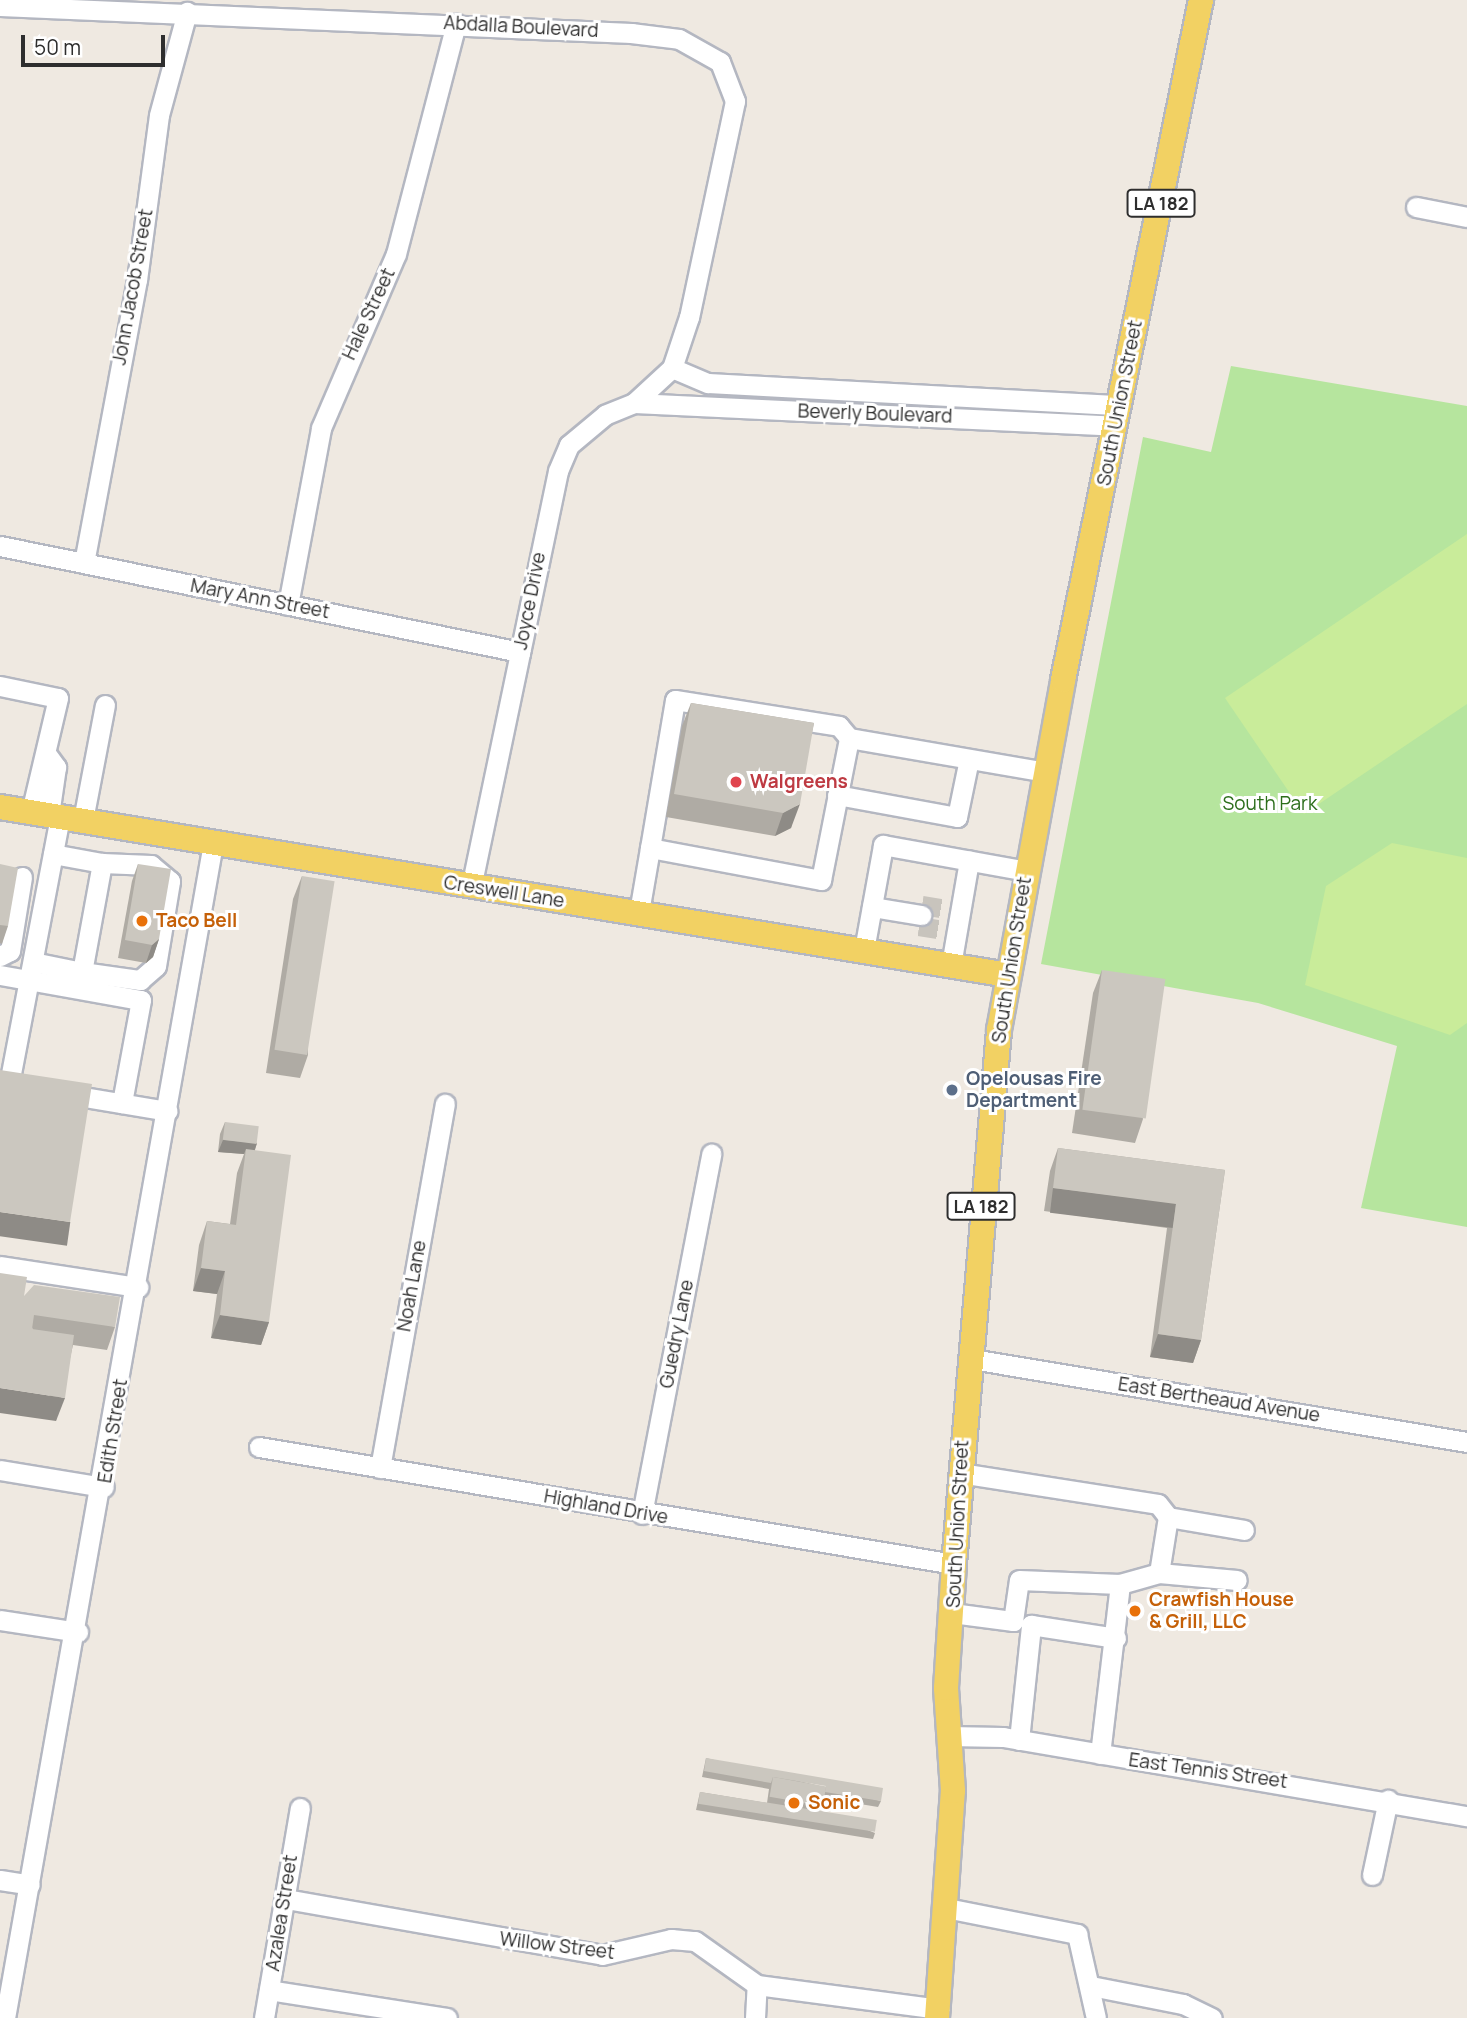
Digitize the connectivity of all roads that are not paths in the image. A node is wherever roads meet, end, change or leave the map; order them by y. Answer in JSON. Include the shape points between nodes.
{"nodes":[{"id":1,"x":1201,"y":0,"type":"edge"},
{"id":2,"x":0,"y":6,"type":"edge"},
{"id":3,"x":187,"y":12,"type":"junction"},
{"id":4,"x":456,"y":24,"type":"junction"},
{"id":5,"x":1416,"y":207,"type":"dead end"},
{"id":6,"x":1467,"y":217,"type":"edge"},
{"id":7,"x":672,"y":368,"type":"junction"},
{"id":8,"x":708,"y":383,"type":"junction"},
{"id":9,"x":634,"y":403,"type":"junction"},
{"id":10,"x":709,"y":408,"type":"junction"},
{"id":11,"x":1117,"y":415,"type":"junction"},
{"id":12,"x":0,"y":546,"type":"edge"},
{"id":13,"x":84,"y":563,"type":"junction"},
{"id":14,"x":288,"y":605,"type":"junction"},
{"id":15,"x":520,"y":652,"type":"junction"},
{"id":16,"x":0,"y":686,"type":"edge"},
{"id":17,"x":105,"y":705,"type":"dead end"},
{"id":18,"x":849,"y":738,"type":"junction"},
{"id":19,"x":969,"y":759,"type":"junction"},
{"id":20,"x":1046,"y":772,"type":"junction"},
{"id":21,"x":837,"y":795,"type":"junction"},
{"id":22,"x":0,"y":807,"type":"edge"},
{"id":23,"x":56,"y":816,"type":"junction"},
{"id":24,"x":213,"y":843,"type":"junction"},
{"id":25,"x":650,"y":848,"type":"junction"},
{"id":26,"x":53,"y":854,"type":"junction"},
{"id":27,"x":969,"y":861,"type":"junction"},
{"id":28,"x":102,"y":863,"type":"junction"},
{"id":29,"x":1027,"y":872,"type":"junction"},
{"id":30,"x":0,"y":873,"type":"edge"},
{"id":31,"x":22,"y":877,"type":"junction"},
{"id":32,"x":48,"y":881,"type":"junction"},
{"id":33,"x":471,"y":887,"type":"junction"},
{"id":34,"x":872,"y":907,"type":"junction"},
{"id":35,"x":639,"y":912,"type":"junction"},
{"id":36,"x":916,"y":914,"type":"tunnel mouth"},
{"id":37,"x":863,"y":950,"type":"junction"},
{"id":38,"x":0,"y":956,"type":"edge"},
{"id":39,"x":951,"y":965,"type":"junction"},
{"id":40,"x":31,"y":971,"type":"junction"},
{"id":41,"x":82,"y":972,"type":"junction"},
{"id":42,"x":0,"y":975,"type":"edge"},
{"id":43,"x":1008,"y":975,"type":"junction"},
{"id":44,"x":4,"y":1083,"type":"edge"},
{"id":45,"x":122,"y":1104,"type":"junction"},
{"id":46,"x":445,"y":1104,"type":"dead end"},
{"id":47,"x":168,"y":1111,"type":"junction"},
{"id":48,"x":711,"y":1154,"type":"dead end"},
{"id":49,"x":0,"y":1266,"type":"edge"},
{"id":50,"x":138,"y":1287,"type":"junction"},
{"id":51,"x":972,"y":1359,"type":"junction"},
{"id":52,"x":1467,"y":1441,"type":"edge"},
{"id":53,"x":259,"y":1447,"type":"dead end"},
{"id":54,"x":380,"y":1468,"type":"junction"},
{"id":55,"x":0,"y":1470,"type":"edge"},
{"id":56,"x":960,"y":1473,"type":"junction"},
{"id":57,"x":104,"y":1487,"type":"junction"},
{"id":58,"x":642,"y":1514,"type":"junction"},
{"id":59,"x":1168,"y":1517,"type":"junction"},
{"id":60,"x":1244,"y":1531,"type":"dead end"},
{"id":61,"x":954,"y":1564,"type":"junction"},
{"id":62,"x":1159,"y":1573,"type":"junction"},
{"id":63,"x":1237,"y":1580,"type":"dead end"},
{"id":64,"x":1120,"y":1584,"type":"junction"},
{"id":65,"x":953,"y":1613,"type":"junction"},
{"id":66,"x":0,"y":1620,"type":"edge"},
{"id":67,"x":1022,"y":1623,"type":"junction"},
{"id":68,"x":78,"y":1632,"type":"junction"},
{"id":69,"x":1116,"y":1638,"type":"junction"},
{"id":70,"x":947,"y":1736,"type":"junction"},
{"id":71,"x":1019,"y":1740,"type":"junction"},
{"id":72,"x":1100,"y":1754,"type":"junction"},
{"id":73,"x":1388,"y":1800,"type":"junction"},
{"id":74,"x":300,"y":1808,"type":"dead end"},
{"id":75,"x":1467,"y":1816,"type":"edge"},
{"id":76,"x":1372,"y":1875,"type":"dead end"},
{"id":77,"x":0,"y":1880,"type":"edge"},
{"id":78,"x":30,"y":1885,"type":"junction"},
{"id":79,"x":286,"y":1899,"type":"junction"},
{"id":80,"x":946,"y":1908,"type":"junction"},
{"id":81,"x":757,"y":1985,"type":"junction"},
{"id":82,"x":1091,"y":1986,"type":"junction"},
{"id":83,"x":270,"y":1990,"type":"junction"},
{"id":84,"x":938,"y":2013,"type":"edge"},
{"id":85,"x":5,"y":2018,"type":"edge"},
{"id":86,"x":264,"y":2018,"type":"edge"},
{"id":87,"x":447,"y":2018,"type":"edge"},
{"id":88,"x":755,"y":2018,"type":"edge"},
{"id":89,"x":1096,"y":2018,"type":"edge"},
{"id":90,"x":1212,"y":2018,"type":"edge"}],
"edges":[{"from":1,"to":11,"type":"main road","name":"South Union Street","number":"LA 182"},
{"from":2,"to":3,"type":"street","name":"Abdalla Boulevard"},
{"from":3,"to":4,"type":"street","name":"Abdalla Boulevard"},
{"from":3,"to":13,"type":"street","name":"John Jacob Street","via":[[159,115],[137,280]]},
{"from":4,"to":7,"type":"street","name":"Abdalla Boulevard","via":[[679,39],[720,62],[736,101],[728,156]]},
{"from":4,"to":14,"type":"street","name":"Hale Street","via":[[396,254],[321,428]]},
{"from":5,"to":6,"type":"street"},
{"from":7,"to":8,"type":"street","name":"Beverly Boulevard"},
{"from":7,"to":9,"type":"street","name":"Joyce Drive"},
{"from":8,"to":10,"type":"street"},
{"from":8,"to":11,"type":"street","name":"Beverly Boulevard"},
{"from":9,"to":10,"type":"street","name":"Beverly Boulevard"},
{"from":9,"to":15,"type":"street","name":"Joyce Drive","via":[[605,415],[569,445],[550,494]]},
{"from":10,"to":11,"type":"street","name":"Beverly Boulevard"},
{"from":11,"to":20,"type":"main road","name":"South Union Street","number":"LA 182"},
{"from":12,"to":13,"type":"street","name":"Mary Ann Street"},
{"from":13,"to":14,"type":"street","name":"Mary Ann Street"},
{"from":14,"to":15,"type":"street","name":"Mary Ann Street"},
{"from":15,"to":33,"type":"street","name":"Joyce Drive"},
{"from":16,"to":23,"type":"street","via":[[58,698],[48,757],[39,766]]},
{"from":17,"to":23,"type":"street"},
{"from":18,"to":19,"type":"street"},
{"from":18,"to":21,"type":"street"},
{"from":18,"to":25,"type":"street","via":[[839,726],[675,700]]},
{"from":19,"to":20,"type":"street"},
{"from":19,"to":21,"type":"street","via":[[957,817]]},
{"from":20,"to":29,"type":"main road","name":"South Union Street","number":"LA 182"},
{"from":21,"to":25,"type":"street","via":[[821,880]]},
{"from":22,"to":23,"type":"main road","name":"Creswell Lane"},
{"from":23,"to":24,"type":"main road","name":"Creswell Lane"},
{"from":23,"to":26,"type":"street"},
{"from":24,"to":33,"type":"main road","name":"Creswell Lane"},
{"from":24,"to":47,"type":"street","name":"Edith Street"},
{"from":25,"to":35,"type":"street"},
{"from":26,"to":28,"type":"street"},
{"from":26,"to":32,"type":"street"},
{"from":27,"to":29,"type":"street"},
{"from":27,"to":34,"type":"street","via":[[883,845]]},
{"from":27,"to":39,"type":"street","via":[[949,919]]},
{"from":28,"to":41,"type":"street"},
{"from":28,"to":41,"type":"street","via":[[151,865],[170,881],[156,966],[139,980]]},
{"from":29,"to":43,"type":"main road","name":"South Union Street","number":"LA 182"},
{"from":30,"to":31,"type":"street"},
{"from":31,"to":32,"type":"street"},
{"from":31,"to":38,"type":"street","via":[[10,951]]},
{"from":32,"to":40,"type":"street"},
{"from":33,"to":35,"type":"main road","name":"Creswell Lane"},
{"from":34,"to":36,"type":"street"},
{"from":34,"to":37,"type":"street"},
{"from":35,"to":37,"type":"main road","name":"Creswell Lane"},
{"from":37,"to":39,"type":"main road","name":"Creswell Lane"},
{"from":39,"to":43,"type":"main road","name":"Creswell Lane"},
{"from":40,"to":41,"type":"street"},
{"from":40,"to":42,"type":"street"},
{"from":40,"to":44,"type":"street"},
{"from":40,"to":45,"type":"street","via":[[141,1000]]},
{"from":43,"to":51,"type":"main road","name":"South Union Street","number":"LA 182","via":[[981,1202]]},
{"from":44,"to":45,"type":"street"},
{"from":45,"to":47,"type":"street"},
{"from":46,"to":54,"type":"street","name":"Noah Lane"},
{"from":47,"to":50,"type":"street","name":"Edith Street"},
{"from":48,"to":58,"type":"street","name":"Guedry Lane"},
{"from":49,"to":50,"type":"street"},
{"from":50,"to":57,"type":"street","name":"Edith Street"},
{"from":51,"to":52,"type":"street","name":"East Bertheaud Avenue"},
{"from":51,"to":56,"type":"main road","name":"South Union Street","number":"LA 182"},
{"from":53,"to":54,"type":"street","name":"Highland Drive"},
{"from":54,"to":58,"type":"street","name":"Highland Drive"},
{"from":55,"to":57,"type":"street"},
{"from":56,"to":59,"type":"street","via":[[1158,1504]]},
{"from":56,"to":61,"type":"main road","name":"South Union Street","number":"LA 182"},
{"from":57,"to":68,"type":"street","name":"Edith Street"},
{"from":58,"to":61,"type":"street","name":"Highland Drive"},
{"from":59,"to":60,"type":"street"},
{"from":59,"to":62,"type":"street"},
{"from":61,"to":65,"type":"main road","name":"South Union Street","number":"LA 182"},
{"from":62,"to":63,"type":"street"},
{"from":62,"to":64,"type":"street"},
{"from":64,"to":67,"type":"street","via":[[1019,1580]]},
{"from":64,"to":69,"type":"street"},
{"from":65,"to":67,"type":"street"},
{"from":65,"to":70,"type":"main road","name":"South Union Street","number":"LA 182"},
{"from":66,"to":68,"type":"street"},
{"from":67,"to":69,"type":"street"},
{"from":67,"to":71,"type":"street"},
{"from":68,"to":78,"type":"street","name":"Edith Street"},
{"from":69,"to":72,"type":"street"},
{"from":70,"to":71,"type":"street","name":"East Tennis Street"},
{"from":70,"to":80,"type":"main road","name":"South Union Street","number":"LA 182","via":[[953,1790]]},
{"from":71,"to":72,"type":"street","name":"East Tennis Street"},
{"from":72,"to":73,"type":"street","name":"East Tennis Street"},
{"from":73,"to":75,"type":"street","name":"East Tennis Street"},
{"from":73,"to":76,"type":"street"},
{"from":74,"to":79,"type":"street","name":"Azalea Street"},
{"from":77,"to":78,"type":"street"},
{"from":78,"to":85,"type":"street","name":"Edith Street"},
{"from":79,"to":81,"type":"street","name":"Willow Street","via":[[602,1955],[671,1939],[695,1941]]},
{"from":79,"to":83,"type":"street","name":"Azalea Street"},
{"from":80,"to":82,"type":"street","via":[[1077,1934]]},
{"from":80,"to":84,"type":"main road","name":"South Union Street","number":"LA 182"},
{"from":81,"to":84,"type":"street","name":"Willow Street"},
{"from":81,"to":88,"type":"street"},
{"from":82,"to":89,"type":"street"},
{"from":82,"to":90,"type":"street","via":[[1183,2004]]},
{"from":83,"to":86,"type":"street","name":"Azalea Street"},
{"from":83,"to":87,"type":"street"}]}
